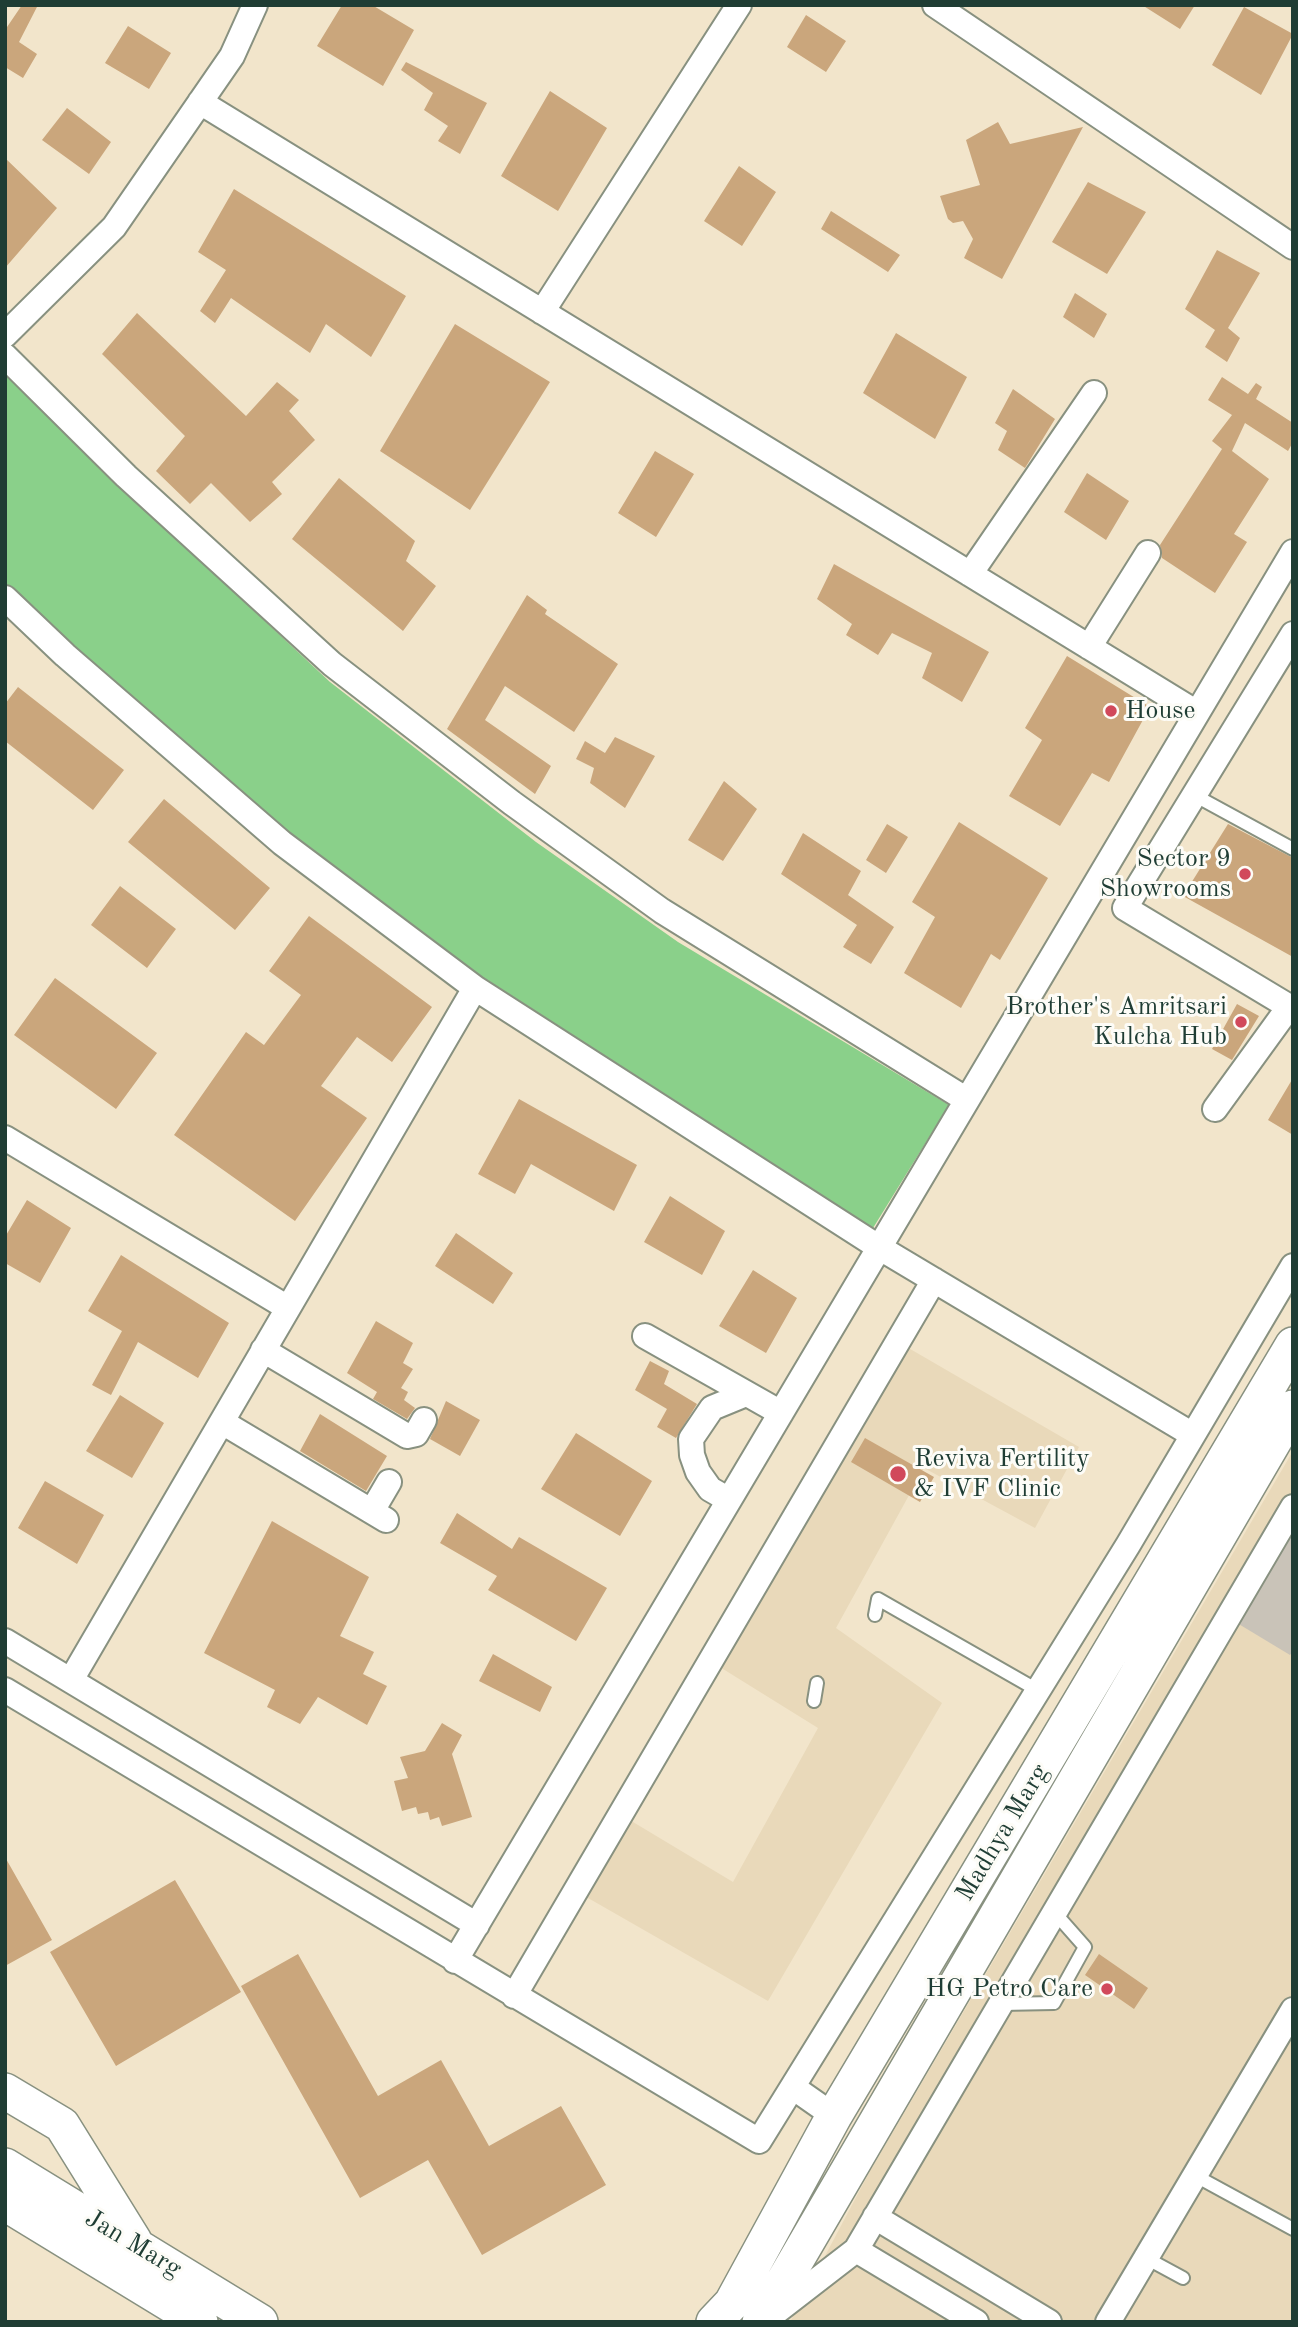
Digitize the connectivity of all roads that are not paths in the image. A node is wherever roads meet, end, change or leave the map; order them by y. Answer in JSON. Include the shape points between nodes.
{"nodes":[{"id":1,"x":256,"y":5,"type":"edge"},
{"id":2,"x":739,"y":5,"type":"edge"},
{"id":3,"x":934,"y":5,"type":"edge"},
{"id":4,"x":200,"y":102,"type":"junction"},
{"id":5,"x":1293,"y":247,"type":"edge"},
{"id":6,"x":542,"y":312,"type":"junction"},
{"id":7,"x":5,"y":334,"type":"edge"},
{"id":8,"x":5,"y":356,"type":"edge"},
{"id":9,"x":1094,"y":393,"type":"dead end"},
{"id":10,"x":1293,"y":552,"type":"edge"},
{"id":11,"x":1148,"y":553,"type":"dead end"},
{"id":12,"x":970,"y":574,"type":"junction"},
{"id":13,"x":5,"y":598,"type":"edge"},
{"id":14,"x":1290,"y":645,"type":"edge"},
{"id":15,"x":1089,"y":646,"type":"junction"},
{"id":16,"x":1197,"y":713,"type":"junction"},
{"id":17,"x":1194,"y":795,"type":"junction"},
{"id":18,"x":1293,"y":849,"type":"edge"},
{"id":19,"x":475,"y":988,"type":"junction"},
{"id":20,"x":1291,"y":1008,"type":"edge"},
{"id":21,"x":967,"y":1100,"type":"junction"},
{"id":22,"x":1216,"y":1109,"type":"dead end"},
{"id":23,"x":5,"y":1138,"type":"edge"},
{"id":24,"x":880,"y":1248,"type":"junction"},
{"id":25,"x":1293,"y":1266,"type":"edge"},
{"id":26,"x":934,"y":1280,"type":"junction"},
{"id":27,"x":288,"y":1308,"type":"junction"},
{"id":28,"x":645,"y":1336,"type":"dead end"},
{"id":29,"x":1293,"y":1345,"type":"edge"},
{"id":30,"x":263,"y":1350,"type":"junction"},
{"id":31,"x":746,"y":1394,"type":"junction"},
{"id":32,"x":1293,"y":1408,"type":"edge"},
{"id":33,"x":781,"y":1413,"type":"junction"},
{"id":34,"x":424,"y":1420,"type":"dead end"},
{"id":35,"x":222,"y":1422,"type":"junction"},
{"id":36,"x":1193,"y":1435,"type":"junction"},
{"id":37,"x":389,"y":1482,"type":"dead end"},
{"id":38,"x":729,"y":1500,"type":"junction"},
{"id":39,"x":1293,"y":1507,"type":"edge"},
{"id":40,"x":872,"y":1610,"type":"dead end"},
{"id":41,"x":5,"y":1641,"type":"edge"},
{"id":42,"x":71,"y":1680,"type":"junction"},
{"id":43,"x":5,"y":1690,"type":"edge"},
{"id":44,"x":1039,"y":1691,"type":"junction"},
{"id":45,"x":1055,"y":1913,"type":"junction"},
{"id":46,"x":477,"y":1925,"type":"junction"},
{"id":47,"x":456,"y":1962,"type":"junction"},
{"id":48,"x":514,"y":1996,"type":"junction"},
{"id":49,"x":1001,"y":2004,"type":"junction"},
{"id":50,"x":1293,"y":2010,"type":"edge"},
{"id":51,"x":794,"y":2088,"type":"junction"},
{"id":52,"x":5,"y":2091,"type":"edge"},
{"id":53,"x":834,"y":2116,"type":"junction"},
{"id":54,"x":5,"y":2166,"type":"edge"},
{"id":55,"x":1194,"y":2175,"type":"junction"},
{"id":56,"x":5,"y":2203,"type":"edge"},
{"id":57,"x":876,"y":2217,"type":"junction"},
{"id":58,"x":1293,"y":2229,"type":"edge"},
{"id":59,"x":138,"y":2247,"type":"junction"},
{"id":60,"x":856,"y":2250,"type":"junction"},
{"id":61,"x":1146,"y":2258,"type":"junction"},
{"id":62,"x":1184,"y":2278,"type":"dead end"},
{"id":63,"x":200,"y":2322,"type":"edge"},
{"id":64,"x":260,"y":2322,"type":"edge"},
{"id":65,"x":714,"y":2322,"type":"edge"},
{"id":66,"x":762,"y":2322,"type":"edge"},
{"id":67,"x":976,"y":2322,"type":"edge"},
{"id":68,"x":1049,"y":2322,"type":"edge"},
{"id":69,"x":1108,"y":2322,"type":"edge"}],
"edges":[{"from":1,"to":4,"type":"street","via":[[232,56]]},
{"from":2,"to":6,"type":"street"},
{"from":3,"to":5,"type":"street"},
{"from":4,"to":6,"type":"street"},
{"from":4,"to":7,"type":"street","via":[[114,227]]},
{"from":6,"to":12,"type":"street"},
{"from":8,"to":21,"type":"street","via":[[126,477],[332,664],[663,911]]},
{"from":9,"to":12,"type":"street"},
{"from":10,"to":16,"type":"street"},
{"from":11,"to":15,"type":"street"},
{"from":12,"to":15,"type":"street"},
{"from":13,"to":19,"type":"street","via":[[282,843]]},
{"from":14,"to":17,"type":"street"},
{"from":15,"to":16,"type":"street"},
{"from":16,"to":21,"type":"street"},
{"from":17,"to":18,"type":"lane"},
{"from":17,"to":20,"type":"street","via":[[1125,908]]},
{"from":19,"to":24,"type":"street"},
{"from":19,"to":27,"type":"street"},
{"from":20,"to":22,"type":"street"},
{"from":21,"to":24,"type":"street"},
{"from":23,"to":27,"type":"street"},
{"from":24,"to":26,"type":"street"},
{"from":24,"to":33,"type":"street"},
{"from":25,"to":36,"type":"street"},
{"from":26,"to":36,"type":"street"},
{"from":26,"to":48,"type":"street"},
{"from":27,"to":30,"type":"street"},
{"from":28,"to":31,"type":"street"},
{"from":29,"to":53,"type":"main road","name":"Madhya Marg"},
{"from":30,"to":34,"type":"street","via":[[407,1436],[416,1434]]},
{"from":30,"to":35,"type":"street"},
{"from":31,"to":33,"type":"street"},
{"from":31,"to":38,"type":"street","via":[[712,1408],[691,1439],[698,1472],[710,1489]]},
{"from":32,"to":66,"type":"main road","name":"Madhya Marg"},
{"from":33,"to":38,"type":"street"},
{"from":35,"to":37,"type":"street","via":[[379,1515]]},
{"from":35,"to":42,"type":"street"},
{"from":36,"to":44,"type":"street"},
{"from":38,"to":46,"type":"street"},
{"from":39,"to":45,"type":"street"},
{"from":40,"to":44,"type":"lane","via":[[878,1600]]},
{"from":41,"to":42,"type":"street"},
{"from":42,"to":46,"type":"street"},
{"from":43,"to":47,"type":"street"},
{"from":44,"to":51,"type":"street"},
{"from":45,"to":49,"type":"street"},
{"from":45,"to":49,"type":"lane","via":[[1085,1947],[1054,2003]]},
{"from":46,"to":47,"type":"street"},
{"from":47,"to":48,"type":"street"},
{"from":48,"to":51,"type":"street","via":[[759,2141]]},
{"from":49,"to":57,"type":"street"},
{"from":50,"to":55,"type":"street"},
{"from":51,"to":53,"type":"street"},
{"from":52,"to":59,"type":"main road","via":[[62,2125]]},
{"from":53,"to":65,"type":"main road","name":"Madhya Marg","via":[[732,2303]]},
{"from":54,"to":59,"type":"main road","name":"Jan Marg"},
{"from":55,"to":58,"type":"lane"},
{"from":55,"to":61,"type":"street"},
{"from":56,"to":63,"type":"main road","name":"Jan Marg"},
{"from":57,"to":60,"type":"street"},
{"from":57,"to":68,"type":"street"},
{"from":59,"to":64,"type":"main road","name":"Jan Marg"},
{"from":60,"to":66,"type":"street"},
{"from":60,"to":67,"type":"street"},
{"from":61,"to":62,"type":"lane"},
{"from":61,"to":69,"type":"street"}]}
